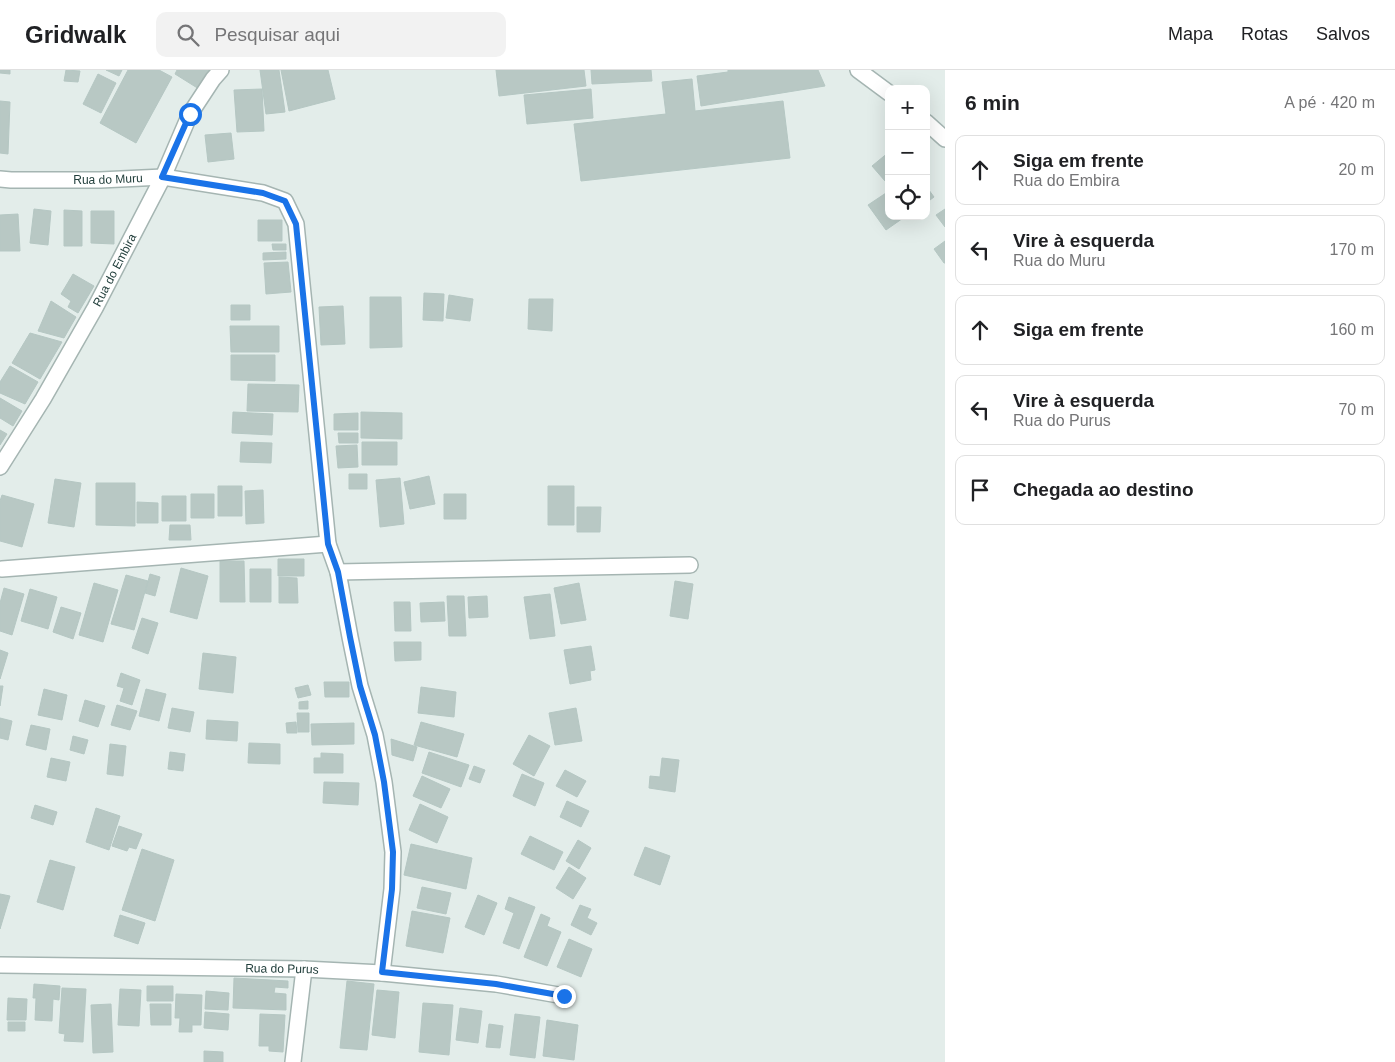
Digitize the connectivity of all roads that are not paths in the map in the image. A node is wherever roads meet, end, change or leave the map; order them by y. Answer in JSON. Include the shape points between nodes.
{"nodes":[{"id":1,"x":221,"y":70,"type":"edge"},
{"id":2,"x":858,"y":70,"type":"edge"},
{"id":3,"x":885,"y":90,"type":"edge"},
{"id":4,"x":930,"y":126,"type":"edge"},
{"id":5,"x":945,"y":139,"type":"edge"},
{"id":6,"x":162,"y":177,"type":"junction"},
{"id":7,"x":0,"y":179,"type":"edge"},
{"id":8,"x":0,"y":467,"type":"edge"},
{"id":9,"x":328,"y":544,"type":"junction"},
{"id":10,"x":690,"y":565,"type":"dead end"},
{"id":11,"x":2,"y":569,"type":"dead end"},
{"id":12,"x":338,"y":572,"type":"junction"},
{"id":13,"x":0,"y":965,"type":"edge"},
{"id":14,"x":304,"y":969,"type":"junction"},
{"id":15,"x":382,"y":972,"type":"junction"},
{"id":16,"x":564,"y":996,"type":"dead end"},
{"id":17,"x":293,"y":1062,"type":"edge"}],
"edges":[{"from":1,"to":6,"type":"street","name":"Rua do Embira","via":[[190,114]]},
{"from":2,"to":3,"type":"street"},
{"from":4,"to":5,"type":"street"},
{"from":6,"to":7,"type":"street","name":"Rua do Muru"},
{"from":6,"to":8,"type":"street","name":"Rua do Embira","via":[[94,308]]},
{"from":6,"to":9,"type":"street","name":"Rua do Muru","via":[[263,193],[285,201],[296,224]]},
{"from":9,"to":11,"type":"street"},
{"from":9,"to":12,"type":"street","name":"Rua do Muru"},
{"from":10,"to":12,"type":"street"},
{"from":12,"to":15,"type":"street","name":"Rua do Muru","via":[[358,678],[375,735],[393,852]]},
{"from":13,"to":14,"type":"street","name":"Rua do Purus"},
{"from":14,"to":15,"type":"street","name":"Rua do Purus"},
{"from":14,"to":17,"type":"street"},
{"from":15,"to":16,"type":"street","name":"Rua do Purus","via":[[496,984]]}]}
